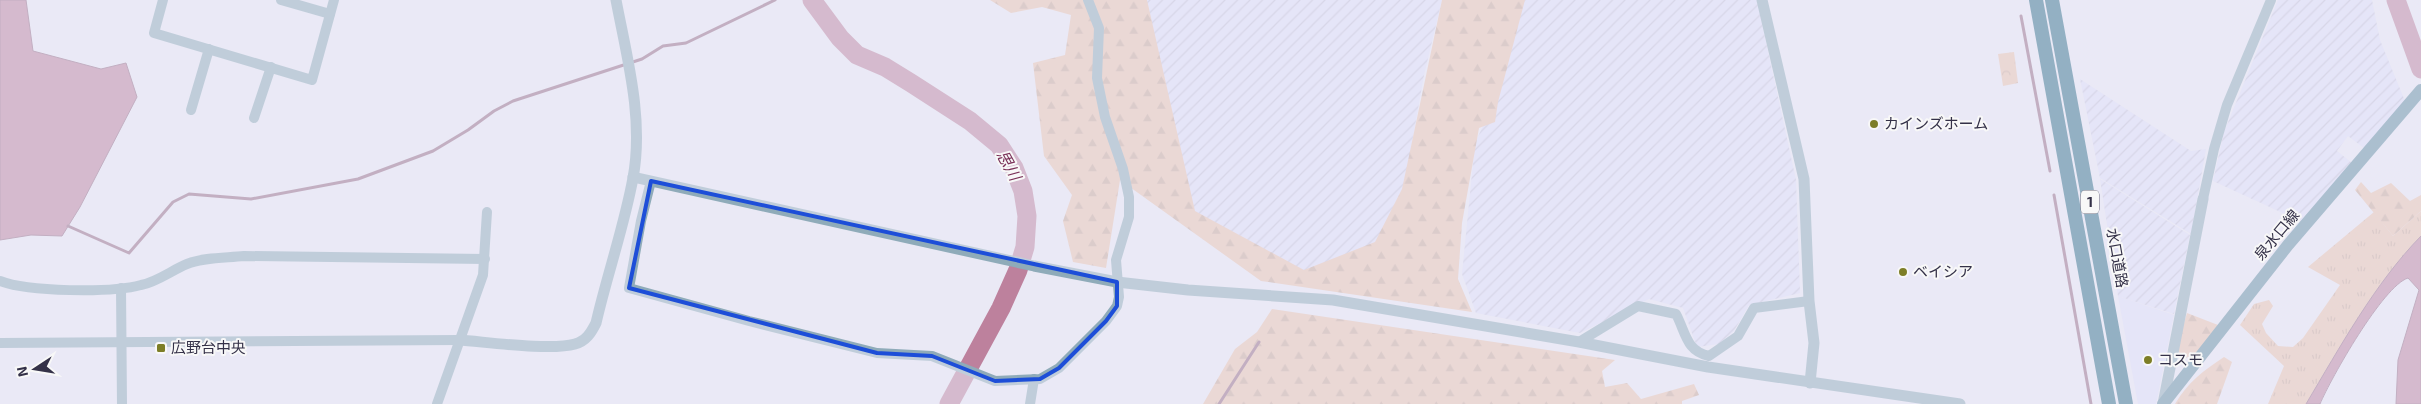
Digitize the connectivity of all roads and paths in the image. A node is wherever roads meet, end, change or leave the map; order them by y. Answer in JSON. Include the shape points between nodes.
{"nodes":[{"id":1,"x":163,"y":0,"type":"edge"},
{"id":2,"x":281,"y":0,"type":"edge"},
{"id":3,"x":334,"y":0,"type":"edge"},
{"id":4,"x":616,"y":0,"type":"edge"},
{"id":5,"x":1088,"y":0,"type":"edge"},
{"id":6,"x":1762,"y":0,"type":"edge"},
{"id":7,"x":2036,"y":0,"type":"edge"},
{"id":8,"x":2052,"y":0,"type":"edge"},
{"id":9,"x":2271,"y":0,"type":"edge"},
{"id":10,"x":330,"y":14,"type":"junction"},
{"id":11,"x":209,"y":49,"type":"junction"},
{"id":12,"x":271,"y":67,"type":"junction"},
{"id":13,"x":2421,"y":90,"type":"edge"},
{"id":14,"x":191,"y":110,"type":"dead end"},
{"id":15,"x":254,"y":118,"type":"dead end"},
{"id":16,"x":633,"y":177,"type":"junction"},
{"id":17,"x":651,"y":181,"type":"junction"},
{"id":18,"x":2203,"y":199,"type":"joint"},
{"id":19,"x":487,"y":212,"type":"dead end"},
{"id":20,"x":485,"y":259,"type":"junction"},
{"id":21,"x":0,"y":281,"type":"edge"},
{"id":22,"x":1116,"y":282,"type":"junction"},
{"id":23,"x":121,"y":288,"type":"junction"},
{"id":24,"x":1810,"y":302,"type":"junction"},
{"id":25,"x":459,"y":340,"type":"junction"},
{"id":26,"x":122,"y":342,"type":"junction"},
{"id":27,"x":1579,"y":342,"type":"junction"},
{"id":28,"x":0,"y":343,"type":"edge"},
{"id":29,"x":1709,"y":361,"type":"junction"},
{"id":30,"x":1034,"y":379,"type":"junction"},
{"id":31,"x":1810,"y":383,"type":"junction"},
{"id":32,"x":122,"y":404,"type":"edge"},
{"id":33,"x":437,"y":404,"type":"edge"},
{"id":34,"x":1030,"y":404,"type":"edge"},
{"id":35,"x":1960,"y":404,"type":"edge"},
{"id":36,"x":2109,"y":404,"type":"edge"},
{"id":37,"x":2126,"y":404,"type":"edge"},
{"id":38,"x":2163,"y":404,"type":"edge"}],
"edges":[{"from":1,"to":11,"type":"street","via":[[154,33]]},
{"from":2,"to":10,"type":"street"},
{"from":3,"to":10,"type":"street"},
{"from":4,"to":16,"type":"street","via":[[634,92]]},
{"from":5,"to":22,"type":"street","via":[[1100,28],[1097,78],[1104,117],[1129,197],[1129,217],[1116,260]]},
{"from":6,"to":24,"type":"street","via":[[1804,179]]},
{"from":7,"to":36,"type":"highway","number":"1"},
{"from":8,"to":37,"type":"highway","name":"水口道路","number":"1"},
{"from":9,"to":18,"type":"street","via":[[2227,105]]},
{"from":10,"to":12,"type":"street","via":[[312,80]]},
{"from":11,"to":12,"type":"street"},
{"from":11,"to":14,"type":"street"},
{"from":12,"to":15,"type":"street"},
{"from":13,"to":38,"type":"main road","name":"泉水口線","via":[[2288,245]]},
{"from":16,"to":17,"type":"street"},
{"from":16,"to":25,"type":"street","via":[[596,323],[589,336],[576,344],[554,346]]},
{"from":17,"to":22,"type":"street"},
{"from":17,"to":30,"type":"street","via":[[629,288],[877,353],[932,356],[995,381]]},
{"from":18,"to":38,"type":"street"},
{"from":19,"to":20,"type":"street"},
{"from":20,"to":23,"type":"street","via":[[214,258],[186,265],[144,285]]},
{"from":20,"to":25,"type":"street","via":[[483,275]]},
{"from":21,"to":23,"type":"street","via":[[18,287]]},
{"from":22,"to":27,"type":"street","via":[[1333,300]]},
{"from":22,"to":30,"type":"street","via":[[1116,306],[1106,321],[1060,368]]},
{"from":23,"to":26,"type":"street"},
{"from":24,"to":29,"type":"street","via":[[1754,308],[1738,336]]},
{"from":24,"to":31,"type":"street","via":[[1814,343]]},
{"from":25,"to":26,"type":"street"},
{"from":25,"to":33,"type":"street"},
{"from":26,"to":28,"type":"street"},
{"from":26,"to":32,"type":"street"},
{"from":27,"to":29,"type":"street"},
{"from":27,"to":29,"type":"street","via":[[1638,306],[1676,314],[1690,346]]},
{"from":29,"to":31,"type":"street"},
{"from":30,"to":34,"type":"street"},
{"from":31,"to":35,"type":"street"}]}
